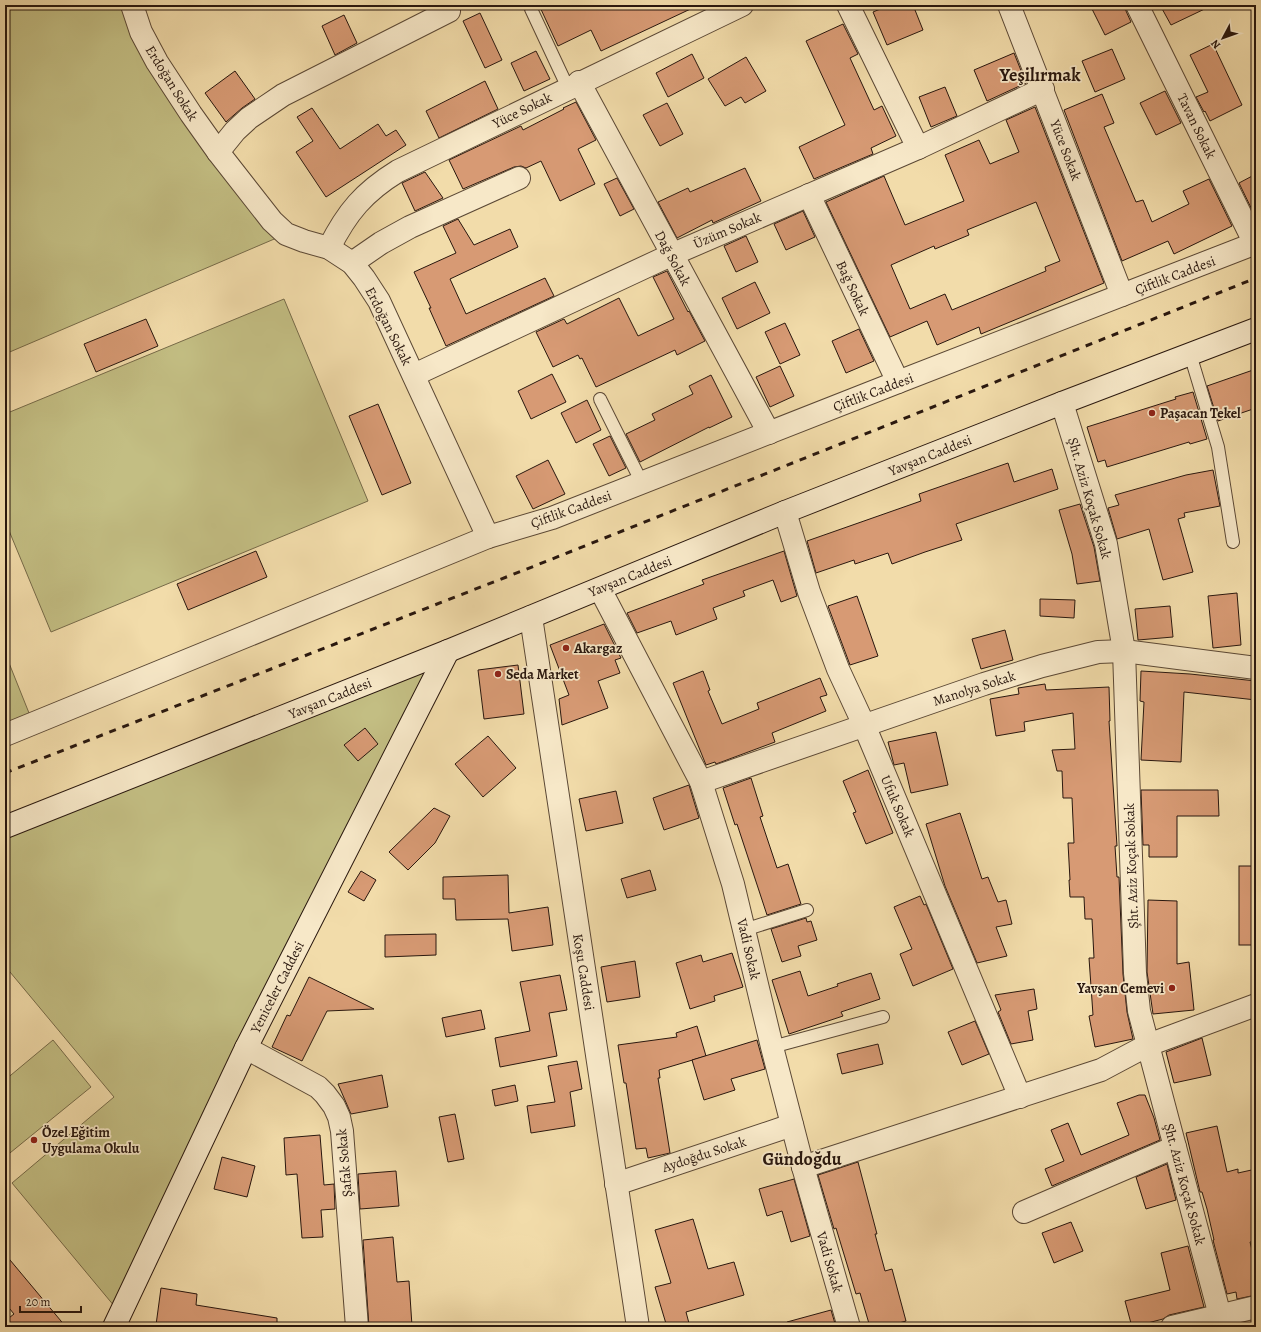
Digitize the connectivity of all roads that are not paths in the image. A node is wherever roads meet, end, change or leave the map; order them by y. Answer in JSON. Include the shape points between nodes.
{"nodes":[{"id":1,"x":132,"y":5,"type":"edge"},
{"id":2,"x":742,"y":5,"type":"edge"},
{"id":3,"x":848,"y":5,"type":"edge"},
{"id":4,"x":1009,"y":5,"type":"edge"},
{"id":5,"x":1137,"y":5,"type":"edge"},
{"id":6,"x":531,"y":9,"type":"dead end"},
{"id":7,"x":449,"y":11,"type":"dead end"},
{"id":8,"x":573,"y":85,"type":"junction"},
{"id":9,"x":1043,"y":90,"type":"junction"},
{"id":10,"x":918,"y":148,"type":"junction"},
{"id":11,"x":218,"y":152,"type":"junction"},
{"id":12,"x":519,"y":178,"type":"dead end"},
{"id":13,"x":809,"y":195,"type":"junction"},
{"id":14,"x":1256,"y":245,"type":"edge"},
{"id":15,"x":329,"y":248,"type":"junction"},
{"id":16,"x":671,"y":254,"type":"junction"},
{"id":17,"x":352,"y":263,"type":"junction"},
{"id":18,"x":1122,"y":295,"type":"junction"},
{"id":19,"x":1256,"y":329,"type":"edge"},
{"id":20,"x":1190,"y":354,"type":"junction"},
{"id":21,"x":414,"y":375,"type":"junction"},
{"id":22,"x":898,"y":382,"type":"junction"},
{"id":23,"x":600,"y":399,"type":"dead end"},
{"id":24,"x":1062,"y":403,"type":"junction"},
{"id":25,"x":769,"y":433,"type":"junction"},
{"id":26,"x":642,"y":483,"type":"junction"},
{"id":27,"x":785,"y":512,"type":"junction"},
{"id":28,"x":488,"y":536,"type":"junction"},
{"id":29,"x":1233,"y":542,"type":"dead end"},
{"id":30,"x":600,"y":589,"type":"junction"},
{"id":31,"x":531,"y":617,"type":"junction"},
{"id":32,"x":448,"y":651,"type":"junction"},
{"id":33,"x":1124,"y":651,"type":"junction"},
{"id":34,"x":1256,"y":668,"type":"edge"},
{"id":35,"x":864,"y":725,"type":"junction"},
{"id":36,"x":5,"y":734,"type":"edge"},
{"id":37,"x":701,"y":782,"type":"junction"},
{"id":38,"x":5,"y":827,"type":"edge"},
{"id":39,"x":807,"y":910,"type":"dead end"},
{"id":40,"x":744,"y":930,"type":"junction"},
{"id":41,"x":1256,"y":1005,"type":"edge"},
{"id":42,"x":883,"y":1017,"type":"dead end"},
{"id":43,"x":1148,"y":1045,"type":"junction"},
{"id":44,"x":772,"y":1047,"type":"junction"},
{"id":45,"x":246,"y":1048,"type":"junction"},
{"id":46,"x":1020,"y":1097,"type":"junction"},
{"id":47,"x":792,"y":1125,"type":"junction"},
{"id":48,"x":1175,"y":1147,"type":"junction"},
{"id":49,"x":803,"y":1167,"type":"junction"},
{"id":50,"x":616,"y":1184,"type":"junction"},
{"id":51,"x":1024,"y":1212,"type":"dead end"},
{"id":52,"x":1256,"y":1307,"type":"edge"},
{"id":53,"x":1222,"y":1321,"type":"edge"},
{"id":54,"x":114,"y":1327,"type":"edge"},
{"id":55,"x":357,"y":1327,"type":"edge"},
{"id":56,"x":638,"y":1327,"type":"edge"},
{"id":57,"x":849,"y":1327,"type":"edge"},
{"id":58,"x":1172,"y":1327,"type":"edge"}],
"edges":[{"from":1,"to":11,"type":"street","name":"Erdoğan Sokak","via":[[141,32],[157,62]]},
{"from":2,"to":8,"type":"street","name":"Yüce Sokak"},
{"from":3,"to":10,"type":"street"},
{"from":4,"to":9,"type":"street","name":"Yüce Sokak"},
{"from":5,"to":14,"type":"street","name":"Tavan Sokak"},
{"from":6,"to":8,"type":"lane"},
{"from":7,"to":11,"type":"street","via":[[283,95],[249,118]]},
{"from":8,"to":15,"type":"street","name":"Yüce Sokak","via":[[398,170],[381,181],[347,216]]},
{"from":8,"to":16,"type":"street","name":"Dağ Sokak"},
{"from":9,"to":10,"type":"street","name":"Üzüm Sokak"},
{"from":9,"to":18,"type":"street","name":"Yüce Sokak"},
{"from":10,"to":13,"type":"street","name":"Üzüm Sokak"},
{"from":11,"to":15,"type":"street","name":"Erdoğan Sokak","via":[[272,221],[286,234]]},
{"from":12,"to":17,"type":"street","via":[[410,227]]},
{"from":13,"to":16,"type":"street","name":"Üzüm Sokak"},
{"from":13,"to":22,"type":"street","name":"Bağ Sokak"},
{"from":14,"to":18,"type":"street","name":"Çiftlik Caddesi"},
{"from":15,"to":17,"type":"street","name":"Erdoğan Sokak"},
{"from":16,"to":21,"type":"street","name":"Üzüm Sokak"},
{"from":16,"to":25,"type":"street","name":"Dağ Sokak"},
{"from":17,"to":21,"type":"street","name":"Erdoğan Sokak","via":[[379,301]]},
{"from":18,"to":22,"type":"street","name":"Çiftlik Caddesi"},
{"from":19,"to":20,"type":"street","name":"Yavşan Caddesi"},
{"from":20,"to":24,"type":"street","name":"Yavşan Caddesi"},
{"from":20,"to":29,"type":"lane","via":[[1218,447]]},
{"from":21,"to":28,"type":"street","name":"Erdoğan Sokak"},
{"from":22,"to":25,"type":"street","name":"Çiftlik Caddesi"},
{"from":23,"to":26,"type":"lane"},
{"from":24,"to":27,"type":"street","name":"Yavşan Caddesi"},
{"from":24,"to":33,"type":"street","name":"Şht. Aziz Koçak Sokak","via":[[1106,544]]},
{"from":25,"to":26,"type":"street","name":"Çiftlik Caddesi"},
{"from":26,"to":28,"type":"street","name":"Çiftlik Caddesi","via":[[552,518]]},
{"from":27,"to":30,"type":"street","name":"Yavşan Caddesi"},
{"from":27,"to":35,"type":"street","name":"Ufuk Sokak","via":[[809,592],[838,669]]},
{"from":28,"to":36,"type":"street","name":"Çiftlik Caddesi"},
{"from":30,"to":31,"type":"street","name":"Yavşan Caddesi"},
{"from":30,"to":37,"type":"street","name":"Vadi Sokak"},
{"from":31,"to":32,"type":"street","name":"Yavşan Caddesi"},
{"from":31,"to":50,"type":"street","name":"Koşu Caddesi"},
{"from":32,"to":38,"type":"street","name":"Yavşan Caddesi"},
{"from":32,"to":45,"type":"street","name":"Yeniceler Caddesi"},
{"from":33,"to":34,"type":"street","name":"Manolya Sokak"},
{"from":33,"to":35,"type":"street","name":"Manolya Sokak","via":[[1098,652],[1042,666]]},
{"from":33,"to":43,"type":"street","name":"Şht. Aziz Koçak Sokak","via":[[1135,973]]},
{"from":35,"to":37,"type":"street","name":"Manolya Sokak"},
{"from":35,"to":46,"type":"street","name":"Ufuk Sokak"},
{"from":37,"to":40,"type":"street","name":"Vadi Sokak","via":[[733,884]]},
{"from":39,"to":40,"type":"lane"},
{"from":40,"to":44,"type":"street","name":"Vadi Sokak"},
{"from":41,"to":43,"type":"street"},
{"from":42,"to":44,"type":"lane"},
{"from":43,"to":46,"type":"street","via":[[1101,1070]]},
{"from":43,"to":48,"type":"street","name":"Şht. Aziz Koçak Sokak"},
{"from":44,"to":47,"type":"street","name":"Vadi Sokak"},
{"from":45,"to":54,"type":"street","name":"Yeniceler Caddesi"},
{"from":45,"to":55,"type":"street","name":"Şafak Sokak","via":[[318,1087],[330,1100],[339,1117]]},
{"from":46,"to":49,"type":"street"},
{"from":47,"to":49,"type":"street","name":"Vadi Sokak"},
{"from":47,"to":50,"type":"street","name":"Aydoğdu Sokak"},
{"from":48,"to":51,"type":"street"},
{"from":48,"to":53,"type":"street","name":"Şht. Aziz Koçak Sokak"},
{"from":49,"to":57,"type":"street","name":"Vadi Sokak"},
{"from":50,"to":56,"type":"street","name":"Koşu Caddesi"},
{"from":52,"to":53,"type":"street"},
{"from":53,"to":58,"type":"street"}]}
